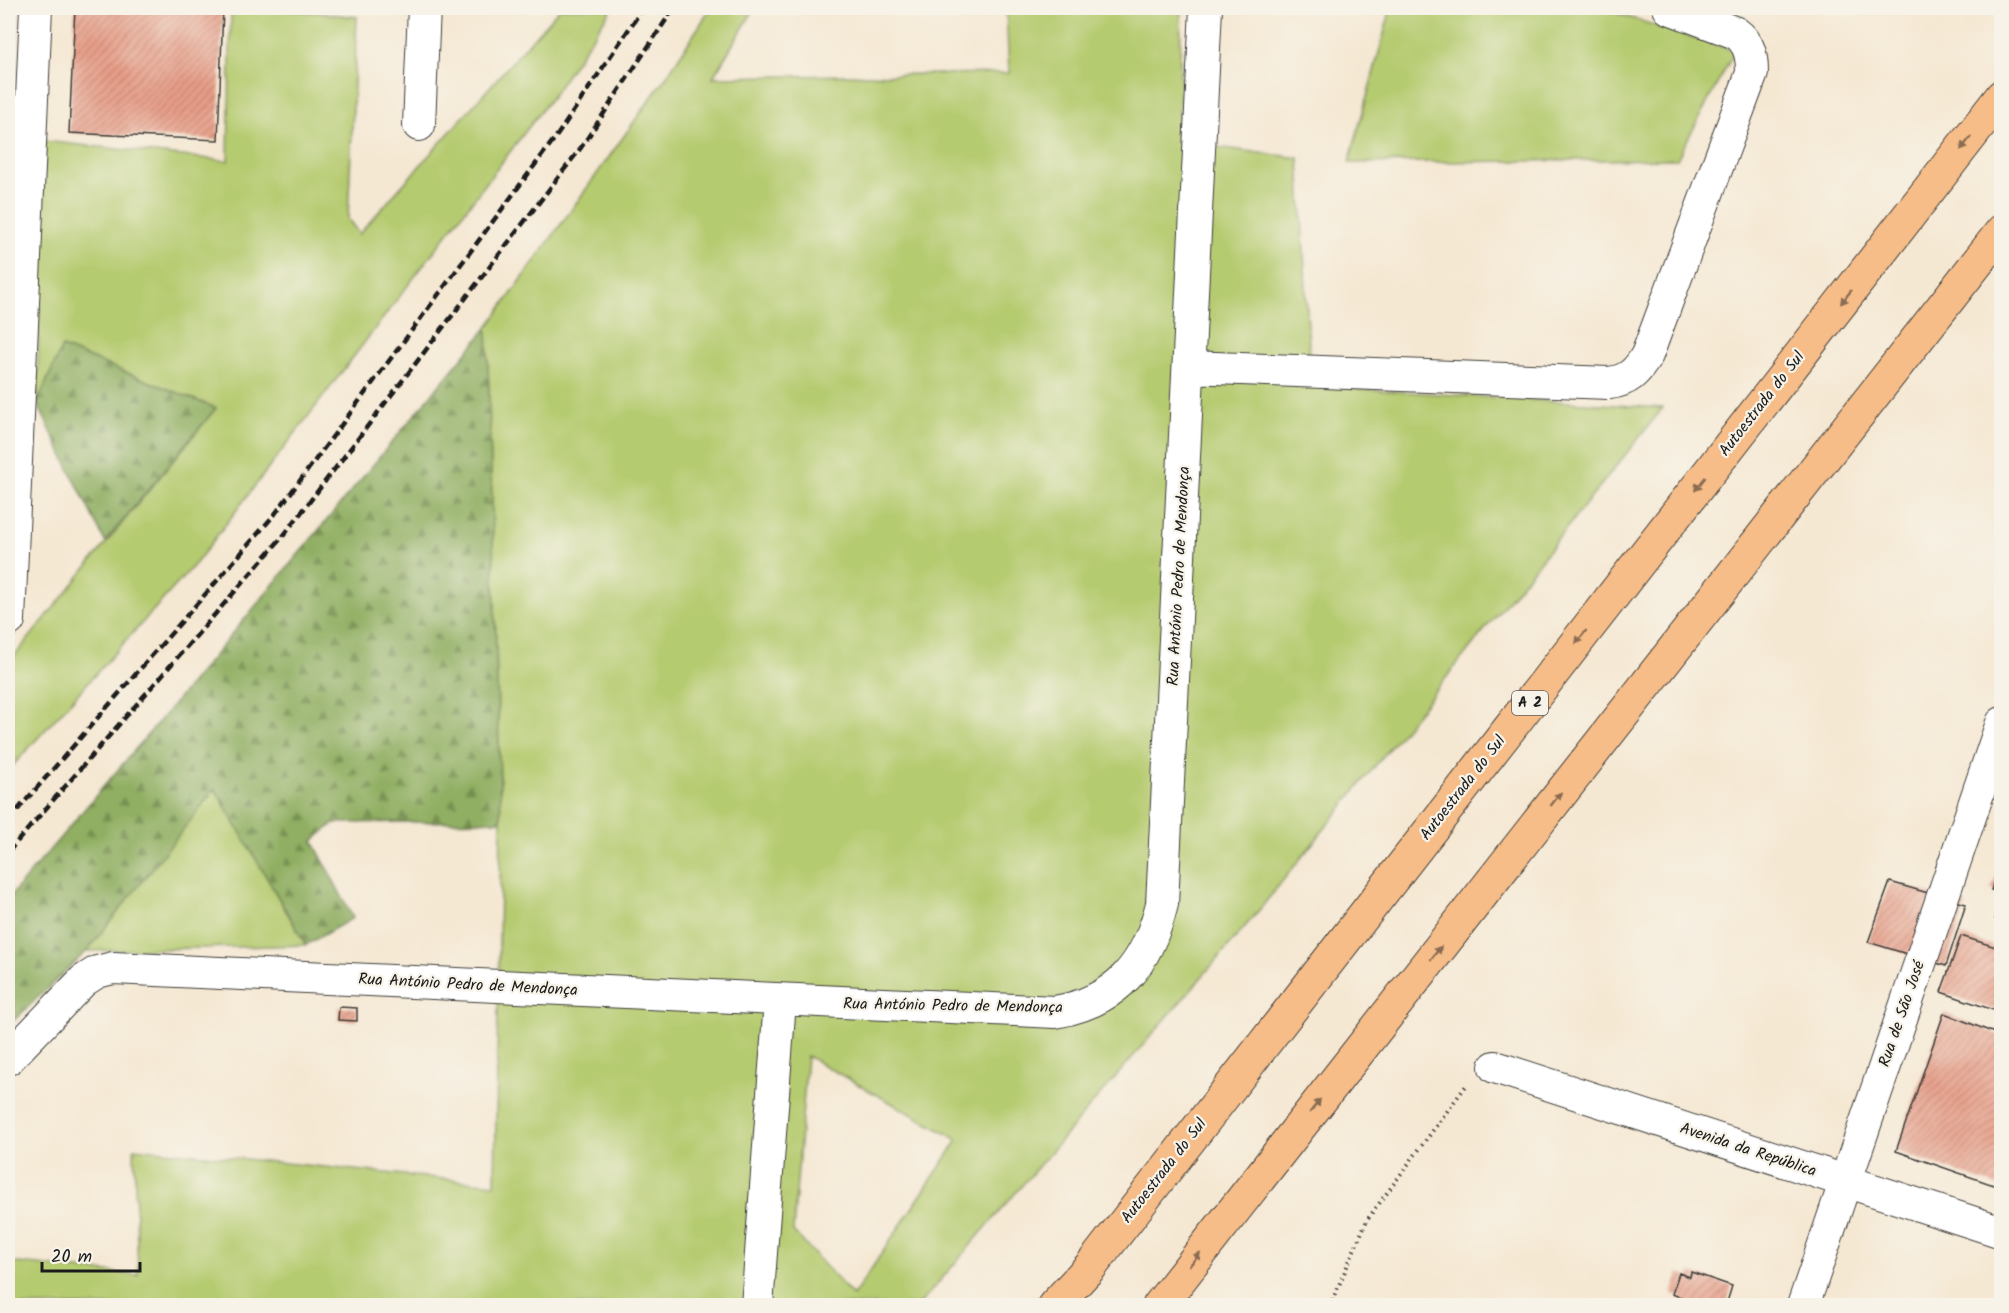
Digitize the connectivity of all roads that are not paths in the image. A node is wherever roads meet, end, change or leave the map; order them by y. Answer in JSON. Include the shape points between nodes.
{"nodes":[{"id":1,"x":36,"y":8,"type":"edge"},
{"id":2,"x":424,"y":8,"type":"edge"},
{"id":3,"x":1206,"y":8,"type":"edge"},
{"id":4,"x":1669,"y":8,"type":"edge"},
{"id":5,"x":2001,"y":96,"type":"edge"},
{"id":6,"x":418,"y":125,"type":"dead end"},
{"id":7,"x":2001,"y":231,"type":"edge"},
{"id":8,"x":1190,"y":367,"type":"junction"},
{"id":9,"x":9,"y":620,"type":"edge"},
{"id":10,"x":2001,"y":723,"type":"edge"},
{"id":11,"x":780,"y":1001,"type":"junction"},
{"id":12,"x":8,"y":1059,"type":"edge"},
{"id":13,"x":1496,"y":1067,"type":"road end"},
{"id":14,"x":1845,"y":1181,"type":"junction"},
{"id":15,"x":2001,"y":1232,"type":"edge"},
{"id":16,"x":757,"y":1305,"type":"edge"},
{"id":17,"x":1054,"y":1305,"type":"edge"},
{"id":18,"x":1159,"y":1305,"type":"edge"},
{"id":19,"x":1803,"y":1305,"type":"edge"}],
"edges":[{"from":1,"to":9,"type":"street"},
{"from":2,"to":6,"type":"street"},
{"from":3,"to":8,"type":"street","name":"Rua António Pedro de Mendonça"},
{"from":4,"to":8,"type":"street","via":[[1736,33],[1749,49],[1752,73],[1647,355],[1633,375],[1609,384]]},
{"from":5,"to":17,"type":"highway","name":"Autoestrada do Sul","number":"A 2","one_way":true,"via":[[1098,1256]]},
{"from":18,"to":7,"type":"highway","one_way":true},
{"from":8,"to":11,"type":"street","name":"Rua António Pedro de Mendonça","via":[[1162,904],[1146,953],[1108,992],[1090,1003],[1055,1012]]},
{"from":10,"to":14,"type":"street","name":"Rua de São José"},
{"from":11,"to":12,"type":"street","name":"Rua António Pedro de Mendonça","via":[[113,968],[83,981]]},
{"from":11,"to":16,"type":"street"},
{"from":13,"to":14,"type":"street","name":"Avenida da República"},
{"from":14,"to":15,"type":"street","name":"Avenida da República"},
{"from":14,"to":19,"type":"street","name":"Rua de São José"}]}
